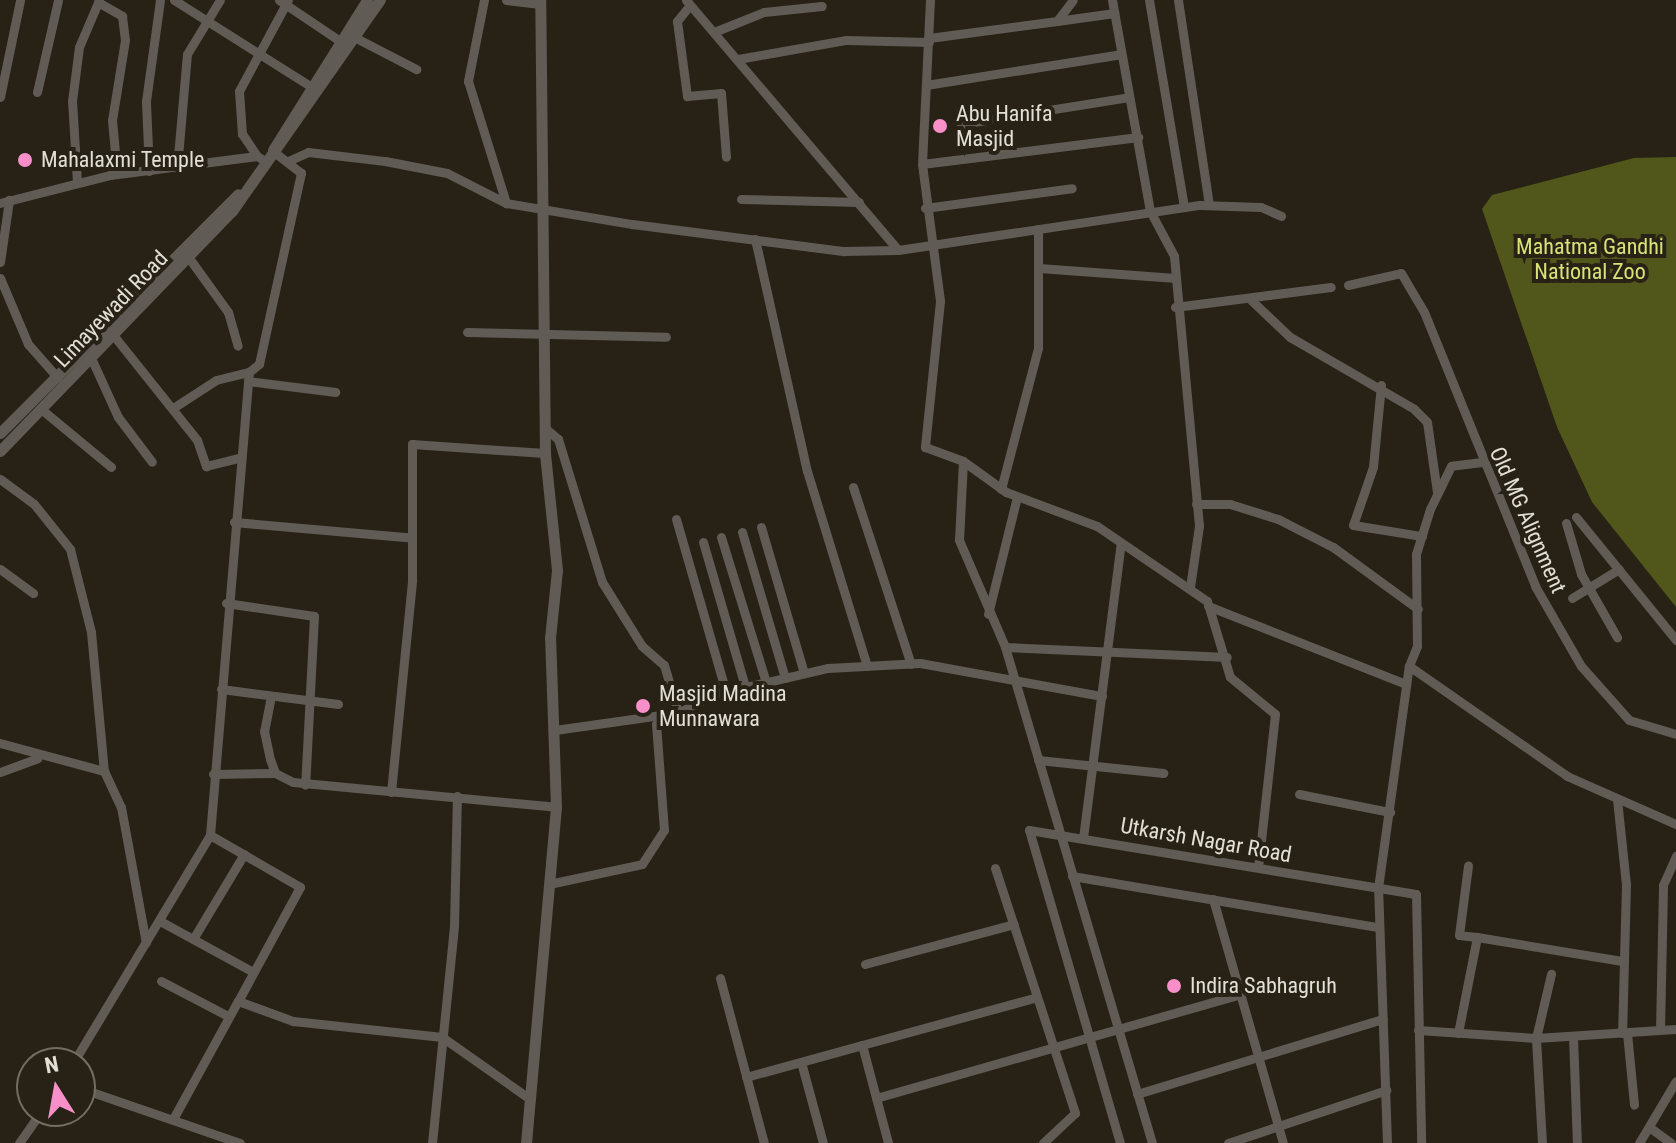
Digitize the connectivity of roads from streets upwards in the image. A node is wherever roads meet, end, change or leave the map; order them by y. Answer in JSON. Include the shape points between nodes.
{"nodes":[{"id":1,"x":20,"y":0,"type":"edge"},
{"id":2,"x":58,"y":0,"type":"edge"},
{"id":3,"x":160,"y":0,"type":"edge"},
{"id":4,"x":174,"y":0,"type":"edge"},
{"id":5,"x":220,"y":0,"type":"edge"},
{"id":6,"x":367,"y":0,"type":"edge"},
{"id":7,"x":380,"y":0,"type":"edge"},
{"id":8,"x":484,"y":0,"type":"edge"},
{"id":9,"x":506,"y":0,"type":"edge"},
{"id":10,"x":930,"y":0,"type":"edge"},
{"id":11,"x":1073,"y":0,"type":"edge"},
{"id":12,"x":1112,"y":0,"type":"edge"},
{"id":13,"x":1149,"y":0,"type":"edge"},
{"id":14,"x":1178,"y":0,"type":"edge"},
{"id":15,"x":98,"y":1,"type":"edge"},
{"id":16,"x":284,"y":1,"type":"edge"},
{"id":17,"x":540,"y":2,"type":"edge"},
{"id":18,"x":688,"y":2,"type":"edge"},
{"id":19,"x":822,"y":6,"type":"dead end"},
{"id":20,"x":1114,"y":13,"type":"junction"},
{"id":21,"x":207,"y":20,"type":"junction"},
{"id":22,"x":1057,"y":21,"type":"junction"},
{"id":23,"x":714,"y":32,"type":"junction"},
{"id":24,"x":356,"y":38,"type":"junction"},
{"id":25,"x":929,"y":40,"type":"junction"},
{"id":26,"x":340,"y":41,"type":"junction"},
{"id":27,"x":257,"y":50,"type":"junction"},
{"id":28,"x":1121,"y":54,"type":"junction"},
{"id":29,"x":738,"y":59,"type":"junction"},
{"id":30,"x":416,"y":69,"type":"dead end"},
{"id":31,"x":926,"y":85,"type":"junction"},
{"id":32,"x":310,"y":86,"type":"junction"},
{"id":33,"x":37,"y":92,"type":"dead end"},
{"id":34,"x":0,"y":97,"type":"edge"},
{"id":35,"x":1129,"y":97,"type":"junction"},
{"id":36,"x":961,"y":124,"type":"dead end"},
{"id":37,"x":1138,"y":137,"type":"junction"},
{"id":38,"x":265,"y":156,"type":"junction"},
{"id":39,"x":726,"y":157,"type":"dead end"},
{"id":40,"x":288,"y":161,"type":"junction"},
{"id":41,"x":922,"y":164,"type":"junction"},
{"id":42,"x":177,"y":168,"type":"junction"},
{"id":43,"x":149,"y":171,"type":"junction"},
{"id":44,"x":117,"y":174,"type":"junction"},
{"id":45,"x":77,"y":182,"type":"junction"},
{"id":46,"x":1072,"y":188,"type":"dead end"},
{"id":47,"x":245,"y":189,"type":"junction"},
{"id":48,"x":741,"y":199,"type":"dead end"},
{"id":49,"x":4,"y":202,"type":"edge"},
{"id":50,"x":859,"y":202,"type":"junction"},
{"id":51,"x":506,"y":203,"type":"junction"},
{"id":52,"x":544,"y":205,"type":"junction"},
{"id":53,"x":1209,"y":205,"type":"junction"},
{"id":54,"x":1184,"y":207,"type":"junction"},
{"id":55,"x":925,"y":208,"type":"junction"},
{"id":56,"x":1150,"y":211,"type":"junction"},
{"id":57,"x":1281,"y":216,"type":"dead end"},
{"id":58,"x":1038,"y":229,"type":"junction"},
{"id":59,"x":755,"y":239,"type":"junction"},
{"id":60,"x":936,"y":247,"type":"junction"},
{"id":61,"x":898,"y":250,"type":"junction"},
{"id":62,"x":189,"y":258,"type":"junction"},
{"id":63,"x":0,"y":262,"type":"edge"},
{"id":64,"x":1039,"y":268,"type":"junction"},
{"id":65,"x":0,"y":278,"type":"edge"},
{"id":66,"x":1176,"y":278,"type":"junction"},
{"id":67,"x":1348,"y":285,"type":"dead end"},
{"id":68,"x":1331,"y":287,"type":"dead end"},
{"id":69,"x":1,"y":291,"type":"edge"},
{"id":70,"x":1251,"y":300,"type":"junction"},
{"id":71,"x":1175,"y":307,"type":"junction"},
{"id":72,"x":111,"y":332,"type":"junction"},
{"id":73,"x":467,"y":332,"type":"dead end"},
{"id":74,"x":545,"y":334,"type":"junction"},
{"id":75,"x":666,"y":337,"type":"dead end"},
{"id":76,"x":238,"y":346,"type":"dead end"},
{"id":77,"x":92,"y":360,"type":"junction"},
{"id":78,"x":249,"y":376,"type":"junction"},
{"id":79,"x":58,"y":378,"type":"junction"},
{"id":80,"x":1381,"y":385,"type":"junction"},
{"id":81,"x":335,"y":392,"type":"dead end"},
{"id":82,"x":173,"y":408,"type":"junction"},
{"id":83,"x":41,"y":409,"type":"junction"},
{"id":84,"x":546,"y":429,"type":"junction"},
{"id":85,"x":0,"y":433,"type":"edge"},
{"id":86,"x":0,"y":451,"type":"edge"},
{"id":87,"x":545,"y":453,"type":"junction"},
{"id":88,"x":241,"y":457,"type":"junction"},
{"id":89,"x":963,"y":461,"type":"junction"},
{"id":90,"x":152,"y":462,"type":"dead end"},
{"id":91,"x":1482,"y":462,"type":"junction"},
{"id":92,"x":111,"y":467,"type":"dead end"},
{"id":93,"x":0,"y":479,"type":"edge"},
{"id":94,"x":853,"y":487,"type":"dead end"},
{"id":95,"x":1001,"y":489,"type":"junction"},
{"id":96,"x":1437,"y":492,"type":"junction"},
{"id":97,"x":1017,"y":497,"type":"junction"},
{"id":98,"x":1196,"y":504,"type":"junction"},
{"id":99,"x":1576,"y":517,"type":"dead end"},
{"id":100,"x":676,"y":519,"type":"dead end"},
{"id":101,"x":234,"y":522,"type":"junction"},
{"id":102,"x":1566,"y":523,"type":"dead end"},
{"id":103,"x":761,"y":527,"type":"dead end"},
{"id":104,"x":742,"y":532,"type":"dead end"},
{"id":105,"x":1422,"y":536,"type":"junction"},
{"id":106,"x":407,"y":537,"type":"junction"},
{"id":107,"x":721,"y":537,"type":"dead end"},
{"id":108,"x":703,"y":542,"type":"dead end"},
{"id":109,"x":1121,"y":543,"type":"junction"},
{"id":110,"x":0,"y":569,"type":"edge"},
{"id":111,"x":1619,"y":569,"type":"junction"},
{"id":112,"x":1190,"y":587,"type":"junction"},
{"id":113,"x":1589,"y":588,"type":"junction"},
{"id":114,"x":33,"y":593,"type":"dead end"},
{"id":115,"x":1572,"y":598,"type":"dead end"},
{"id":116,"x":226,"y":603,"type":"junction"},
{"id":117,"x":1208,"y":606,"type":"junction"},
{"id":118,"x":1418,"y":609,"type":"junction"},
{"id":119,"x":988,"y":614,"type":"junction"},
{"id":120,"x":1617,"y":637,"type":"dead end"},
{"id":121,"x":1676,"y":640,"type":"edge"},
{"id":122,"x":1005,"y":647,"type":"junction"},
{"id":123,"x":1108,"y":650,"type":"junction"},
{"id":124,"x":1227,"y":657,"type":"junction"},
{"id":125,"x":911,"y":664,"type":"junction"},
{"id":126,"x":867,"y":666,"type":"junction"},
{"id":127,"x":1409,"y":666,"type":"junction"},
{"id":128,"x":804,"y":673,"type":"junction"},
{"id":129,"x":785,"y":678,"type":"junction"},
{"id":130,"x":1014,"y":678,"type":"junction"},
{"id":131,"x":766,"y":682,"type":"junction"},
{"id":132,"x":1406,"y":684,"type":"junction"},
{"id":133,"x":745,"y":687,"type":"junction"},
{"id":134,"x":221,"y":689,"type":"junction"},
{"id":135,"x":726,"y":692,"type":"junction"},
{"id":136,"x":271,"y":696,"type":"junction"},
{"id":137,"x":1102,"y":696,"type":"junction"},
{"id":138,"x":310,"y":700,"type":"junction"},
{"id":139,"x":338,"y":704,"type":"dead end"},
{"id":140,"x":674,"y":712,"type":"junction"},
{"id":141,"x":555,"y":730,"type":"junction"},
{"id":142,"x":1676,"y":732,"type":"edge"},
{"id":143,"x":0,"y":743,"type":"edge"},
{"id":144,"x":39,"y":757,"type":"junction"},
{"id":145,"x":1038,"y":760,"type":"junction"},
{"id":146,"x":1094,"y":761,"type":"junction"},
{"id":147,"x":104,"y":771,"type":"junction"},
{"id":148,"x":0,"y":772,"type":"edge"},
{"id":149,"x":275,"y":773,"type":"junction"},
{"id":150,"x":1163,"y":773,"type":"dead end"},
{"id":151,"x":213,"y":774,"type":"junction"},
{"id":152,"x":305,"y":785,"type":"junction"},
{"id":153,"x":391,"y":792,"type":"junction"},
{"id":154,"x":1299,"y":794,"type":"dead end"},
{"id":155,"x":457,"y":796,"type":"junction"},
{"id":156,"x":1617,"y":799,"type":"junction"},
{"id":157,"x":556,"y":807,"type":"junction"},
{"id":158,"x":1390,"y":812,"type":"junction"},
{"id":159,"x":1676,"y":824,"type":"edge"},
{"id":160,"x":1060,"y":834,"type":"junction"},
{"id":161,"x":210,"y":835,"type":"junction"},
{"id":162,"x":1083,"y":838,"type":"junction"},
{"id":163,"x":244,"y":854,"type":"junction"},
{"id":164,"x":1676,"y":856,"type":"edge"},
{"id":165,"x":1468,"y":866,"type":"dead end"},
{"id":166,"x":1258,"y":867,"type":"junction"},
{"id":167,"x":995,"y":868,"type":"dead end"},
{"id":168,"x":1072,"y":876,"type":"junction"},
{"id":169,"x":549,"y":884,"type":"junction"},
{"id":170,"x":1378,"y":888,"type":"junction"},
{"id":171,"x":1213,"y":899,"type":"junction"},
{"id":172,"x":160,"y":921,"type":"junction"},
{"id":173,"x":1014,"y":924,"type":"junction"},
{"id":174,"x":1378,"y":927,"type":"junction"},
{"id":175,"x":1477,"y":937,"type":"junction"},
{"id":176,"x":193,"y":939,"type":"junction"},
{"id":177,"x":146,"y":943,"type":"junction"},
{"id":178,"x":1622,"y":961,"type":"junction"},
{"id":179,"x":865,"y":964,"type":"dead end"},
{"id":180,"x":253,"y":972,"type":"junction"},
{"id":181,"x":1551,"y":974,"type":"dead end"},
{"id":182,"x":720,"y":978,"type":"dead end"},
{"id":183,"x":161,"y":981,"type":"dead end"},
{"id":184,"x":1241,"y":994,"type":"junction"},
{"id":185,"x":1037,"y":997,"type":"junction"},
{"id":186,"x":238,"y":1001,"type":"junction"},
{"id":187,"x":228,"y":1016,"type":"junction"},
{"id":188,"x":1383,"y":1019,"type":"junction"},
{"id":189,"x":1118,"y":1028,"type":"junction"},
{"id":190,"x":1676,"y":1029,"type":"edge"},
{"id":191,"x":1418,"y":1030,"type":"junction"},
{"id":192,"x":1660,"y":1030,"type":"junction"},
{"id":193,"x":1458,"y":1033,"type":"junction"},
{"id":194,"x":1624,"y":1033,"type":"junction"},
{"id":195,"x":1573,"y":1036,"type":"junction"},
{"id":196,"x":442,"y":1037,"type":"junction"},
{"id":197,"x":1089,"y":1037,"type":"junction"},
{"id":198,"x":1536,"y":1038,"type":"junction"},
{"id":199,"x":862,"y":1045,"type":"junction"},
{"id":200,"x":83,"y":1047,"type":"edge"},
{"id":201,"x":1054,"y":1049,"type":"junction"},
{"id":202,"x":1259,"y":1057,"type":"junction"},
{"id":203,"x":801,"y":1062,"type":"junction"},
{"id":204,"x":746,"y":1077,"type":"junction"},
{"id":205,"x":1676,"y":1081,"type":"edge"},
{"id":206,"x":1386,"y":1090,"type":"junction"},
{"id":207,"x":96,"y":1093,"type":"edge"},
{"id":208,"x":1137,"y":1094,"type":"junction"},
{"id":209,"x":876,"y":1098,"type":"junction"},
{"id":210,"x":530,"y":1099,"type":"junction"},
{"id":211,"x":1634,"y":1105,"type":"dead end"},
{"id":212,"x":173,"y":1119,"type":"junction"},
{"id":213,"x":1279,"y":1126,"type":"junction"},
{"id":214,"x":1649,"y":1127,"type":"junction"},
{"id":215,"x":240,"y":1143,"type":"edge"},
{"id":216,"x":432,"y":1143,"type":"edge"},
{"id":217,"x":526,"y":1143,"type":"edge"},
{"id":218,"x":764,"y":1143,"type":"edge"},
{"id":219,"x":823,"y":1143,"type":"edge"},
{"id":220,"x":888,"y":1143,"type":"edge"},
{"id":221,"x":1043,"y":1143,"type":"edge"},
{"id":222,"x":1120,"y":1143,"type":"edge"},
{"id":223,"x":1152,"y":1143,"type":"edge"},
{"id":224,"x":1228,"y":1143,"type":"edge"},
{"id":225,"x":1283,"y":1143,"type":"edge"},
{"id":226,"x":1387,"y":1143,"type":"edge"},
{"id":227,"x":1421,"y":1143,"type":"edge"},
{"id":228,"x":1542,"y":1143,"type":"edge"},
{"id":229,"x":1577,"y":1143,"type":"edge"},
{"id":230,"x":1639,"y":1143,"type":"edge"},
{"id":231,"x":1671,"y":1143,"type":"edge"}],
"edges":[{"from":1,"to":34,"type":"street"},
{"from":2,"to":33,"type":"street"},
{"from":3,"to":43,"type":"street","via":[[146,101]]},
{"from":4,"to":21,"type":"street"},
{"from":5,"to":21,"type":"street"},
{"from":6,"to":26,"type":"street","name":"Limayewadi Road"},
{"from":7,"to":24,"type":"street","name":"Limayewadi Road"},
{"from":8,"to":51,"type":"street","via":[[468,81]]},
{"from":9,"to":17,"type":"street"},
{"from":10,"to":25,"type":"street"},
{"from":11,"to":22,"type":"street"},
{"from":12,"to":20,"type":"street"},
{"from":13,"to":54,"type":"street"},
{"from":14,"to":53,"type":"street"},
{"from":15,"to":44,"type":"street","via":[[122,16],[125,40],[112,120]]},
{"from":15,"to":45,"type":"street","via":[[79,47],[72,101]]},
{"from":16,"to":26,"type":"street"},
{"from":16,"to":27,"type":"street"},
{"from":17,"to":52,"type":"street"},
{"from":18,"to":23,"type":"street"},
{"from":18,"to":39,"type":"street","via":[[677,21],[687,96],[721,93]]},
{"from":19,"to":23,"type":"street","via":[[764,12]]},
{"from":20,"to":22,"type":"street"},
{"from":20,"to":28,"type":"street"},
{"from":21,"to":27,"type":"street"},
{"from":21,"to":42,"type":"street","via":[[187,54]]},
{"from":22,"to":25,"type":"street"},
{"from":23,"to":29,"type":"street"},
{"from":24,"to":30,"type":"street"},
{"from":24,"to":38,"type":"street","name":"Limayewadi Road"},
{"from":25,"to":29,"type":"street","via":[[830,41]]},
{"from":25,"to":31,"type":"street"},
{"from":26,"to":32,"type":"street","name":"Limayewadi Road"},
{"from":27,"to":32,"type":"street"},
{"from":27,"to":38,"type":"street","via":[[239,91],[242,134]]},
{"from":28,"to":31,"type":"street"},
{"from":28,"to":35,"type":"street"},
{"from":29,"to":50,"type":"street"},
{"from":31,"to":41,"type":"street"},
{"from":32,"to":38,"type":"street","name":"Limayewadi Road"},
{"from":35,"to":36,"type":"street"},
{"from":35,"to":37,"type":"street"},
{"from":37,"to":41,"type":"street"},
{"from":37,"to":56,"type":"street"},
{"from":38,"to":40,"type":"street"},
{"from":38,"to":42,"type":"street"},
{"from":38,"to":47,"type":"street","name":"Limayewadi Road"},
{"from":40,"to":51,"type":"street","via":[[308,152],[401,164],[447,173]]},
{"from":40,"to":78,"type":"street","via":[[301,173],[259,364]]},
{"from":41,"to":55,"type":"street"},
{"from":42,"to":43,"type":"street"},
{"from":43,"to":44,"type":"street"},
{"from":44,"to":45,"type":"street"},
{"from":45,"to":49,"type":"street"},
{"from":46,"to":55,"type":"street"},
{"from":47,"to":62,"type":"street","name":"Limayewadi Road"},
{"from":47,"to":72,"type":"street","name":"Limayewadi Road"},
{"from":48,"to":50,"type":"street"},
{"from":49,"to":63,"type":"street"},
{"from":50,"to":61,"type":"street"},
{"from":51,"to":52,"type":"street"},
{"from":52,"to":59,"type":"street"},
{"from":52,"to":74,"type":"street"},
{"from":53,"to":54,"type":"street"},
{"from":53,"to":57,"type":"street"},
{"from":54,"to":56,"type":"street"},
{"from":55,"to":60,"type":"street"},
{"from":56,"to":58,"type":"street"},
{"from":56,"to":66,"type":"street","via":[[1168,233]]},
{"from":58,"to":60,"type":"street"},
{"from":58,"to":64,"type":"street"},
{"from":59,"to":61,"type":"street"},
{"from":59,"to":126,"type":"street","via":[[807,471]]},
{"from":60,"to":61,"type":"street"},
{"from":60,"to":89,"type":"street","via":[[940,301],[925,447]]},
{"from":62,"to":72,"type":"street","name":"Limayewadi Road"},
{"from":62,"to":76,"type":"street","via":[[228,312]]},
{"from":64,"to":66,"type":"street"},
{"from":64,"to":95,"type":"street","via":[[1038,348]]},
{"from":65,"to":69,"type":"street"},
{"from":66,"to":71,"type":"street"},
{"from":67,"to":91,"type":"street","name":"Old MG Alignment","via":[[1401,273],[1424,312]]},
{"from":68,"to":70,"type":"street"},
{"from":69,"to":79,"type":"street","via":[[28,344]]},
{"from":70,"to":71,"type":"street"},
{"from":70,"to":80,"type":"street","via":[[1290,337]]},
{"from":71,"to":98,"type":"street","via":[[1190,396]]},
{"from":72,"to":77,"type":"street","name":"Limayewadi Road"},
{"from":72,"to":79,"type":"street","name":"Limayewadi Road"},
{"from":72,"to":82,"type":"street"},
{"from":73,"to":74,"type":"street"},
{"from":74,"to":75,"type":"street"},
{"from":74,"to":84,"type":"street"},
{"from":77,"to":83,"type":"street","name":"Limayewadi Road"},
{"from":77,"to":90,"type":"street","via":[[118,417]]},
{"from":78,"to":81,"type":"street"},
{"from":78,"to":82,"type":"street","via":[[216,380]]},
{"from":78,"to":88,"type":"street"},
{"from":79,"to":85,"type":"street","name":"Limayewadi Road"},
{"from":80,"to":96,"type":"street","via":[[1427,422]]},
{"from":80,"to":105,"type":"street","via":[[1373,467],[1353,525]]},
{"from":82,"to":88,"type":"street","via":[[206,466]]},
{"from":83,"to":86,"type":"street","name":"Limayewadi Road"},
{"from":83,"to":92,"type":"street"},
{"from":84,"to":87,"type":"street"},
{"from":84,"to":140,"type":"street","via":[[558,439],[602,582],[642,646],[664,665]]},
{"from":87,"to":106,"type":"street","via":[[412,444]]},
{"from":87,"to":141,"type":"street","via":[[557,570],[550,638]]},
{"from":88,"to":101,"type":"street"},
{"from":89,"to":95,"type":"street"},
{"from":89,"to":119,"type":"street","via":[[959,540]]},
{"from":91,"to":96,"type":"street","via":[[1451,466]]},
{"from":91,"to":142,"type":"street","name":"Old MG Alignment","via":[[1535,586],[1596,688],[1636,724]]},
{"from":93,"to":147,"type":"street","via":[[34,504],[70,549],[91,632]]},
{"from":94,"to":125,"type":"street"},
{"from":95,"to":97,"type":"street"},
{"from":96,"to":105,"type":"street"},
{"from":97,"to":109,"type":"street","via":[[1097,526]]},
{"from":97,"to":119,"type":"street"},
{"from":98,"to":112,"type":"street"},
{"from":98,"to":118,"type":"street","via":[[1230,504],[1278,519],[1333,547]]},
{"from":99,"to":111,"type":"street"},
{"from":100,"to":135,"type":"street"},
{"from":101,"to":106,"type":"street"},
{"from":101,"to":116,"type":"street"},
{"from":102,"to":113,"type":"street"},
{"from":103,"to":128,"type":"street"},
{"from":104,"to":129,"type":"street"},
{"from":105,"to":118,"type":"street"},
{"from":106,"to":153,"type":"street","via":[[412,580]]},
{"from":107,"to":131,"type":"street"},
{"from":108,"to":133,"type":"street"},
{"from":109,"to":112,"type":"street"},
{"from":109,"to":123,"type":"street"},
{"from":110,"to":114,"type":"street"},
{"from":111,"to":113,"type":"street"},
{"from":111,"to":121,"type":"street"},
{"from":112,"to":117,"type":"street"},
{"from":113,"to":115,"type":"street"},
{"from":113,"to":120,"type":"street"},
{"from":116,"to":134,"type":"street"},
{"from":116,"to":138,"type":"street","via":[[314,616]]},
{"from":117,"to":124,"type":"street"},
{"from":117,"to":132,"type":"street"},
{"from":118,"to":127,"type":"street"},
{"from":119,"to":122,"type":"street"},
{"from":122,"to":123,"type":"street"},
{"from":122,"to":130,"type":"street"},
{"from":123,"to":124,"type":"street"},
{"from":123,"to":137,"type":"street"},
{"from":124,"to":166,"type":"street","via":[[1230,677],[1266,703],[1276,722]]},
{"from":125,"to":126,"type":"street"},
{"from":125,"to":130,"type":"street"},
{"from":126,"to":128,"type":"street"},
{"from":127,"to":132,"type":"street"},
{"from":127,"to":156,"type":"street","via":[[1493,729]]},
{"from":128,"to":129,"type":"street"},
{"from":129,"to":131,"type":"street"},
{"from":130,"to":137,"type":"street"},
{"from":130,"to":145,"type":"street"},
{"from":131,"to":133,"type":"street"},
{"from":132,"to":158,"type":"street"},
{"from":133,"to":135,"type":"street"},
{"from":134,"to":136,"type":"street"},
{"from":134,"to":151,"type":"street"},
{"from":135,"to":140,"type":"street"},
{"from":136,"to":138,"type":"street"},
{"from":136,"to":149,"type":"street","via":[[264,731]]},
{"from":137,"to":146,"type":"street"},
{"from":138,"to":139,"type":"street"},
{"from":138,"to":152,"type":"street"},
{"from":140,"to":141,"type":"street"},
{"from":140,"to":169,"type":"street","via":[[656,724],[664,830],[642,864]]},
{"from":141,"to":157,"type":"street"},
{"from":143,"to":144,"type":"street"},
{"from":144,"to":147,"type":"street","via":[[86,761]]},
{"from":144,"to":148,"type":"street"},
{"from":145,"to":146,"type":"street"},
{"from":145,"to":160,"type":"street"},
{"from":146,"to":150,"type":"street"},
{"from":146,"to":162,"type":"street"},
{"from":147,"to":177,"type":"street","via":[[121,807]]},
{"from":149,"to":151,"type":"street"},
{"from":149,"to":152,"type":"street"},
{"from":151,"to":161,"type":"street"},
{"from":152,"to":153,"type":"street"},
{"from":153,"to":155,"type":"street"},
{"from":154,"to":158,"type":"street"},
{"from":155,"to":157,"type":"street"},
{"from":155,"to":196,"type":"street"},
{"from":156,"to":159,"type":"street"},
{"from":156,"to":178,"type":"street","via":[[1626,884]]},
{"from":157,"to":169,"type":"street"},
{"from":158,"to":170,"type":"street"},
{"from":160,"to":162,"type":"street","name":"Utkarsh Nagar Road"},
{"from":160,"to":168,"type":"street"},
{"from":160,"to":197,"type":"street","name":"Utkarsh Nagar Road","via":[[1029,830]]},
{"from":161,"to":163,"type":"street"},
{"from":161,"to":172,"type":"street"},
{"from":162,"to":166,"type":"street","name":"Utkarsh Nagar Road"},
{"from":163,"to":176,"type":"street"},
{"from":163,"to":180,"type":"street","via":[[300,887]]},
{"from":164,"to":192,"type":"street","via":[[1663,885]]},
{"from":165,"to":175,"type":"street","via":[[1459,935]]},
{"from":166,"to":170,"type":"street","name":"Utkarsh Nagar Road"},
{"from":167,"to":173,"type":"street"},
{"from":168,"to":171,"type":"street"},
{"from":168,"to":189,"type":"street"},
{"from":169,"to":210,"type":"street"},
{"from":170,"to":174,"type":"street"},
{"from":170,"to":191,"type":"street","name":"Utkarsh Nagar Road","via":[[1416,894]]},
{"from":171,"to":174,"type":"street"},
{"from":171,"to":184,"type":"street"},
{"from":172,"to":176,"type":"street"},
{"from":172,"to":177,"type":"street"},
{"from":173,"to":179,"type":"street"},
{"from":173,"to":185,"type":"street"},
{"from":174,"to":188,"type":"street"},
{"from":175,"to":178,"type":"street"},
{"from":175,"to":193,"type":"street"},
{"from":176,"to":180,"type":"street"},
{"from":177,"to":200,"type":"street"},
{"from":178,"to":194,"type":"street"},
{"from":180,"to":186,"type":"street"},
{"from":181,"to":198,"type":"street"},
{"from":182,"to":204,"type":"street"},
{"from":183,"to":187,"type":"street"},
{"from":184,"to":189,"type":"street"},
{"from":184,"to":202,"type":"street"},
{"from":185,"to":199,"type":"street"},
{"from":185,"to":201,"type":"street"},
{"from":186,"to":187,"type":"street"},
{"from":186,"to":196,"type":"street","via":[[293,1021]]},
{"from":187,"to":212,"type":"street"},
{"from":188,"to":202,"type":"street"},
{"from":188,"to":206,"type":"street"},
{"from":189,"to":197,"type":"street"},
{"from":189,"to":208,"type":"street"},
{"from":190,"to":192,"type":"street"},
{"from":191,"to":193,"type":"street"},
{"from":191,"to":227,"type":"street"},
{"from":192,"to":194,"type":"street"},
{"from":193,"to":198,"type":"street"},
{"from":194,"to":195,"type":"street"},
{"from":194,"to":211,"type":"street"},
{"from":195,"to":198,"type":"street"},
{"from":195,"to":229,"type":"street"},
{"from":196,"to":210,"type":"street"},
{"from":196,"to":216,"type":"street"},
{"from":197,"to":201,"type":"street"},
{"from":197,"to":222,"type":"street"},
{"from":198,"to":228,"type":"street"},
{"from":199,"to":203,"type":"street"},
{"from":199,"to":209,"type":"street"},
{"from":201,"to":209,"type":"street"},
{"from":201,"to":221,"type":"street","via":[[1075,1113]]},
{"from":202,"to":208,"type":"street"},
{"from":202,"to":213,"type":"street"},
{"from":203,"to":204,"type":"street"},
{"from":203,"to":219,"type":"street"},
{"from":204,"to":218,"type":"street"},
{"from":205,"to":214,"type":"street"},
{"from":206,"to":213,"type":"street"},
{"from":206,"to":226,"type":"street"},
{"from":207,"to":212,"type":"street"},
{"from":208,"to":223,"type":"street"},
{"from":209,"to":220,"type":"street"},
{"from":210,"to":217,"type":"street"},
{"from":212,"to":215,"type":"street"},
{"from":213,"to":224,"type":"street"},
{"from":213,"to":225,"type":"street"},
{"from":214,"to":230,"type":"street"},
{"from":214,"to":231,"type":"street"}]}
